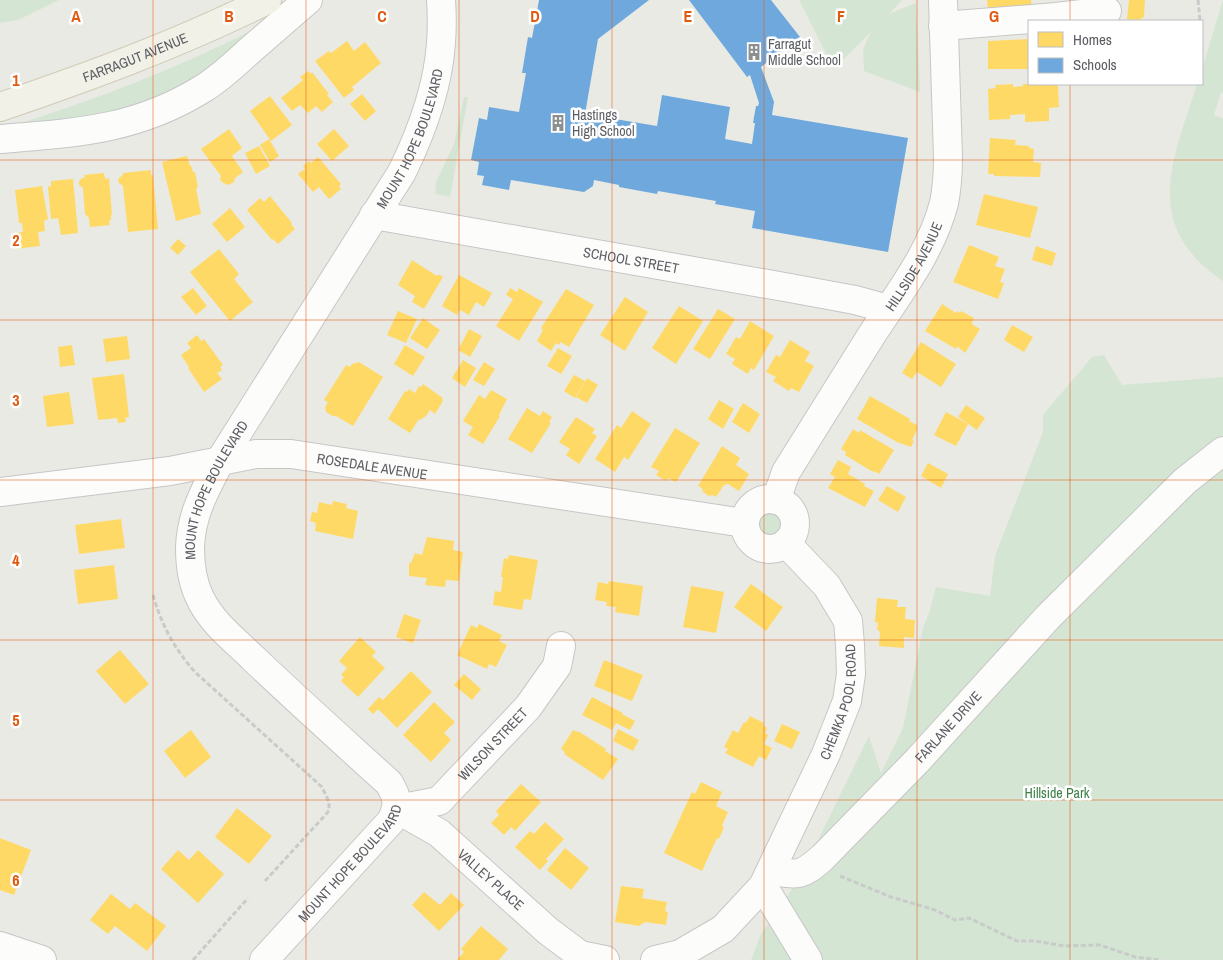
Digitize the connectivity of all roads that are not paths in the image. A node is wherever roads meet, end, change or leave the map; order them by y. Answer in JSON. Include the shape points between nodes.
{"nodes":[{"id":1,"x":267,"y":0,"type":"edge"},
{"id":2,"x":308,"y":0,"type":"edge"},
{"id":3,"x":441,"y":0,"type":"edge"},
{"id":4,"x":1107,"y":11,"type":"dead end"},
{"id":5,"x":943,"y":13,"type":"edge"},
{"id":6,"x":0,"y":107,"type":"edge"},
{"id":7,"x":0,"y":139,"type":"edge"},
{"id":8,"x":374,"y":215,"type":"junction"},
{"id":9,"x":888,"y":309,"type":"junction"},
{"id":10,"x":1223,"y":451,"type":"edge"},
{"id":11,"x":221,"y":459,"type":"junction"},
{"id":12,"x":0,"y":492,"type":"edge"},
{"id":13,"x":776,"y":500,"type":"junction"},
{"id":14,"x":744,"y":524,"type":"junction"},
{"id":15,"x":786,"y":543,"type":"junction"},
{"id":16,"x":561,"y":646,"type":"dead end"},
{"id":17,"x":396,"y":809,"type":"junction"},
{"id":18,"x":767,"y":878,"type":"junction"},
{"id":19,"x":0,"y":946,"type":"edge"},
{"id":20,"x":593,"y":957,"type":"edge"},
{"id":21,"x":42,"y":960,"type":"edge"},
{"id":22,"x":264,"y":960,"type":"edge"},
{"id":23,"x":655,"y":960,"type":"edge"},
{"id":24,"x":808,"y":960,"type":"edge"}],
"edges":[{"from":1,"to":6,"type":"main road","name":"FARRAGUT AVENUE","via":[[218,25],[86,78]]},
{"from":2,"to":7,"type":"street","via":[[228,70],[170,107],[140,119],[78,133]]},
{"from":3,"to":8,"type":"street","name":"MOUNT HOPE BOULEVARD","via":[[442,42],[433,95],[402,172]]},
{"from":4,"to":5,"type":"street","via":[[1056,17]]},
{"from":5,"to":9,"type":"street","name":"HILLSIDE AVENUE","via":[[948,158],[944,203],[917,266]]},
{"from":8,"to":9,"type":"street","name":"SCHOOL STREET","via":[[790,288]]},
{"from":8,"to":11,"type":"street","name":"MOUNT HOPE BOULEVARD"},
{"from":9,"to":13,"type":"street","name":"HILLSIDE AVENUE","via":[[786,472]]},
{"from":10,"to":18,"type":"street","name":"FARLANE DRIVE","via":[[1185,481],[1048,617],[917,761],[812,866],[794,875]]},
{"from":11,"to":12,"type":"street","name":"ROSEDALE AVENUE","via":[[170,470]]},
{"from":11,"to":14,"type":"street","name":"ROSEDALE AVENUE","via":[[291,454]]},
{"from":11,"to":17,"type":"street","name":"MOUNT HOPE BOULEVARD","via":[[193,518],[191,563],[201,600],[214,620],[389,783],[396,795]]},
{"from":13,"to":14,"type":"street","via":[[768,499],[754,505],[748,511]]},
{"from":13,"to":15,"type":"street","via":[[789,508],[795,524]]},
{"from":14,"to":15,"type":"street","via":[[750,539],[763,548],[771,549]]},
{"from":15,"to":18,"type":"street","name":"CHEMKA POOL ROAD","via":[[827,586],[848,621],[851,674],[847,701],[826,754]]},
{"from":16,"to":17,"type":"street","name":"WILSON STREET","via":[[557,666],[528,707],[439,801]]},
{"from":17,"to":20,"type":"street","name":"VALLEY PLACE","via":[[439,833],[548,931]]},
{"from":17,"to":22,"type":"street","name":"MOUNT HOPE BOULEVARD","via":[[391,821]]},
{"from":18,"to":23,"type":"street","via":[[723,928],[680,954]]},
{"from":18,"to":24,"type":"street"},
{"from":19,"to":21,"type":"street"}]}
